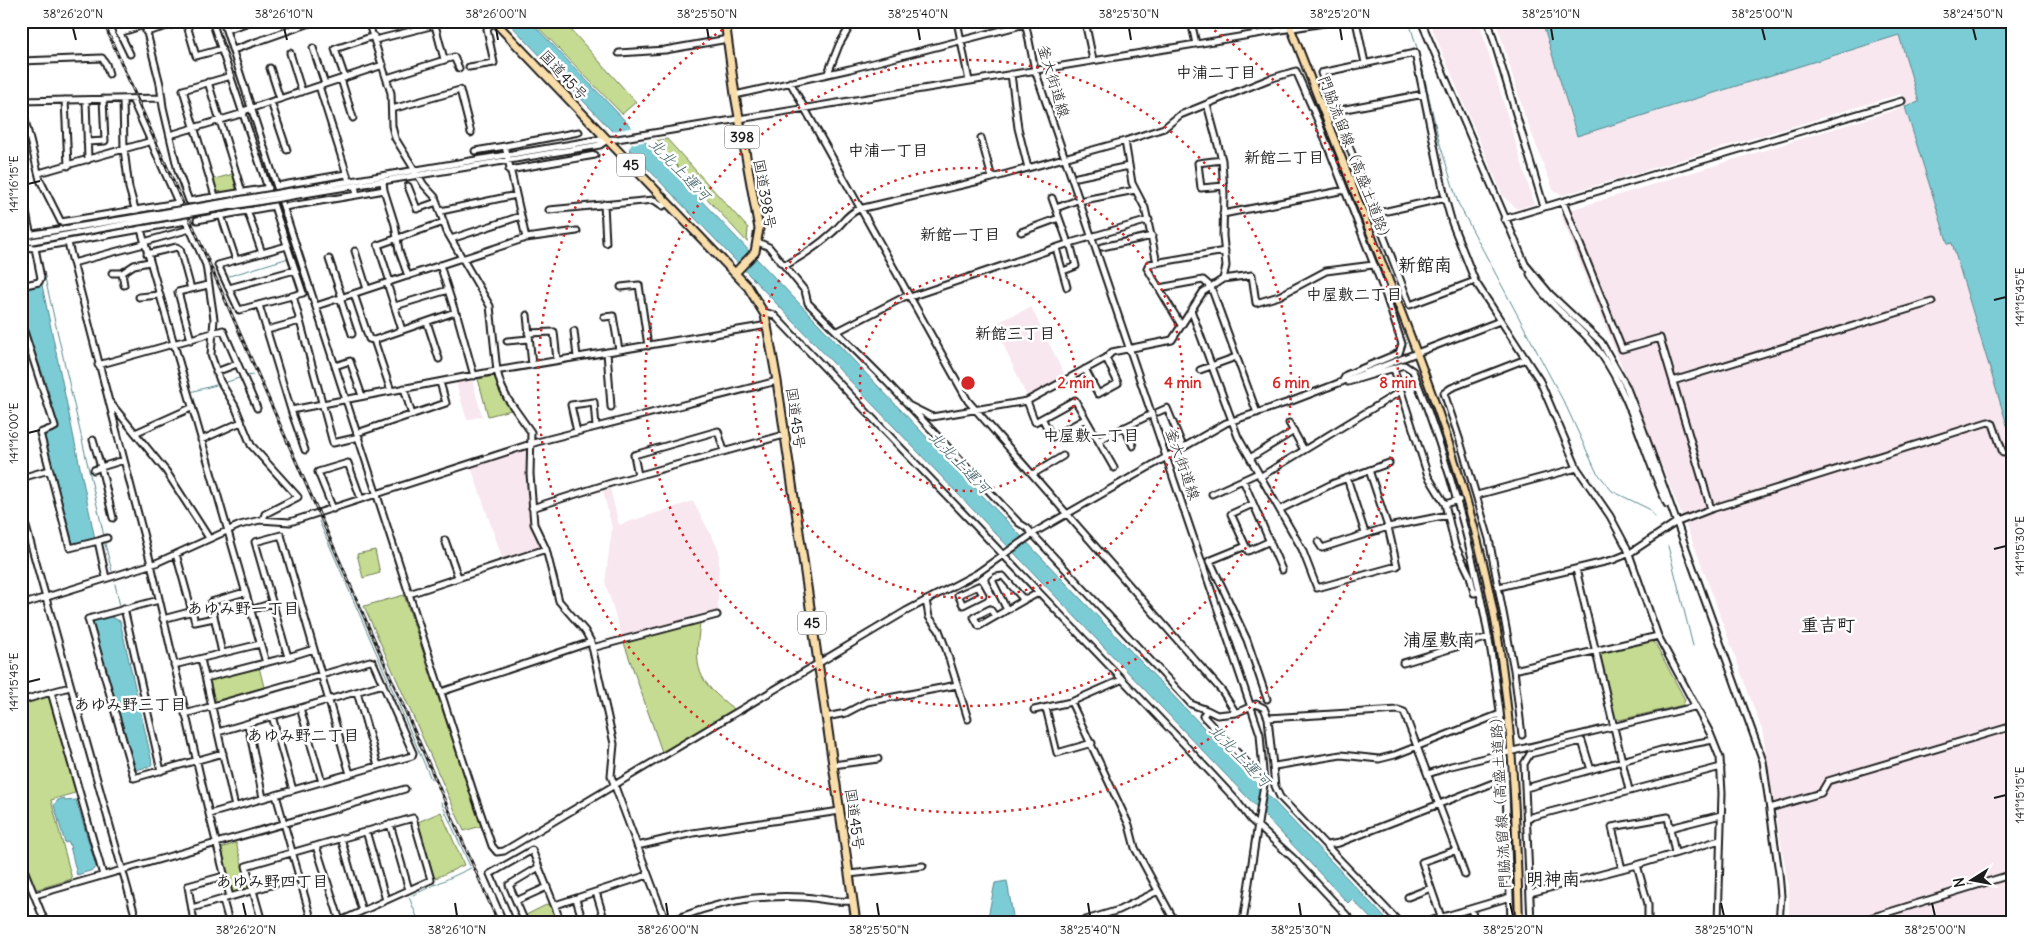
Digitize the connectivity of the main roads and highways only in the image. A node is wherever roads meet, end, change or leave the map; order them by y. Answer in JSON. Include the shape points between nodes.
{"nodes":[{"id":1,"x":493,"y":21,"type":"edge"},
{"id":2,"x":725,"y":21,"type":"edge"},
{"id":3,"x":1290,"y":25,"type":"edge"},
{"id":4,"x":737,"y":272,"type":"junction"},
{"id":5,"x":856,"y":922,"type":"edge"},
{"id":6,"x":1520,"y":922,"type":"edge"}],
"edges":[{"from":1,"to":4,"type":"highway","name":"国道45号","number":"45"},
{"from":2,"to":4,"type":"highway","name":"国道398号","number":"398","via":[[759,229],[755,252]]},
{"from":3,"to":6,"type":"main road","name":"門脇流留線（高盛土道路）","via":[[1417,352],[1456,462],[1478,541],[1498,635],[1512,752]]},
{"from":4,"to":5,"type":"highway","name":"国道45号","number":"45","via":[[755,296],[768,325]]}]}
